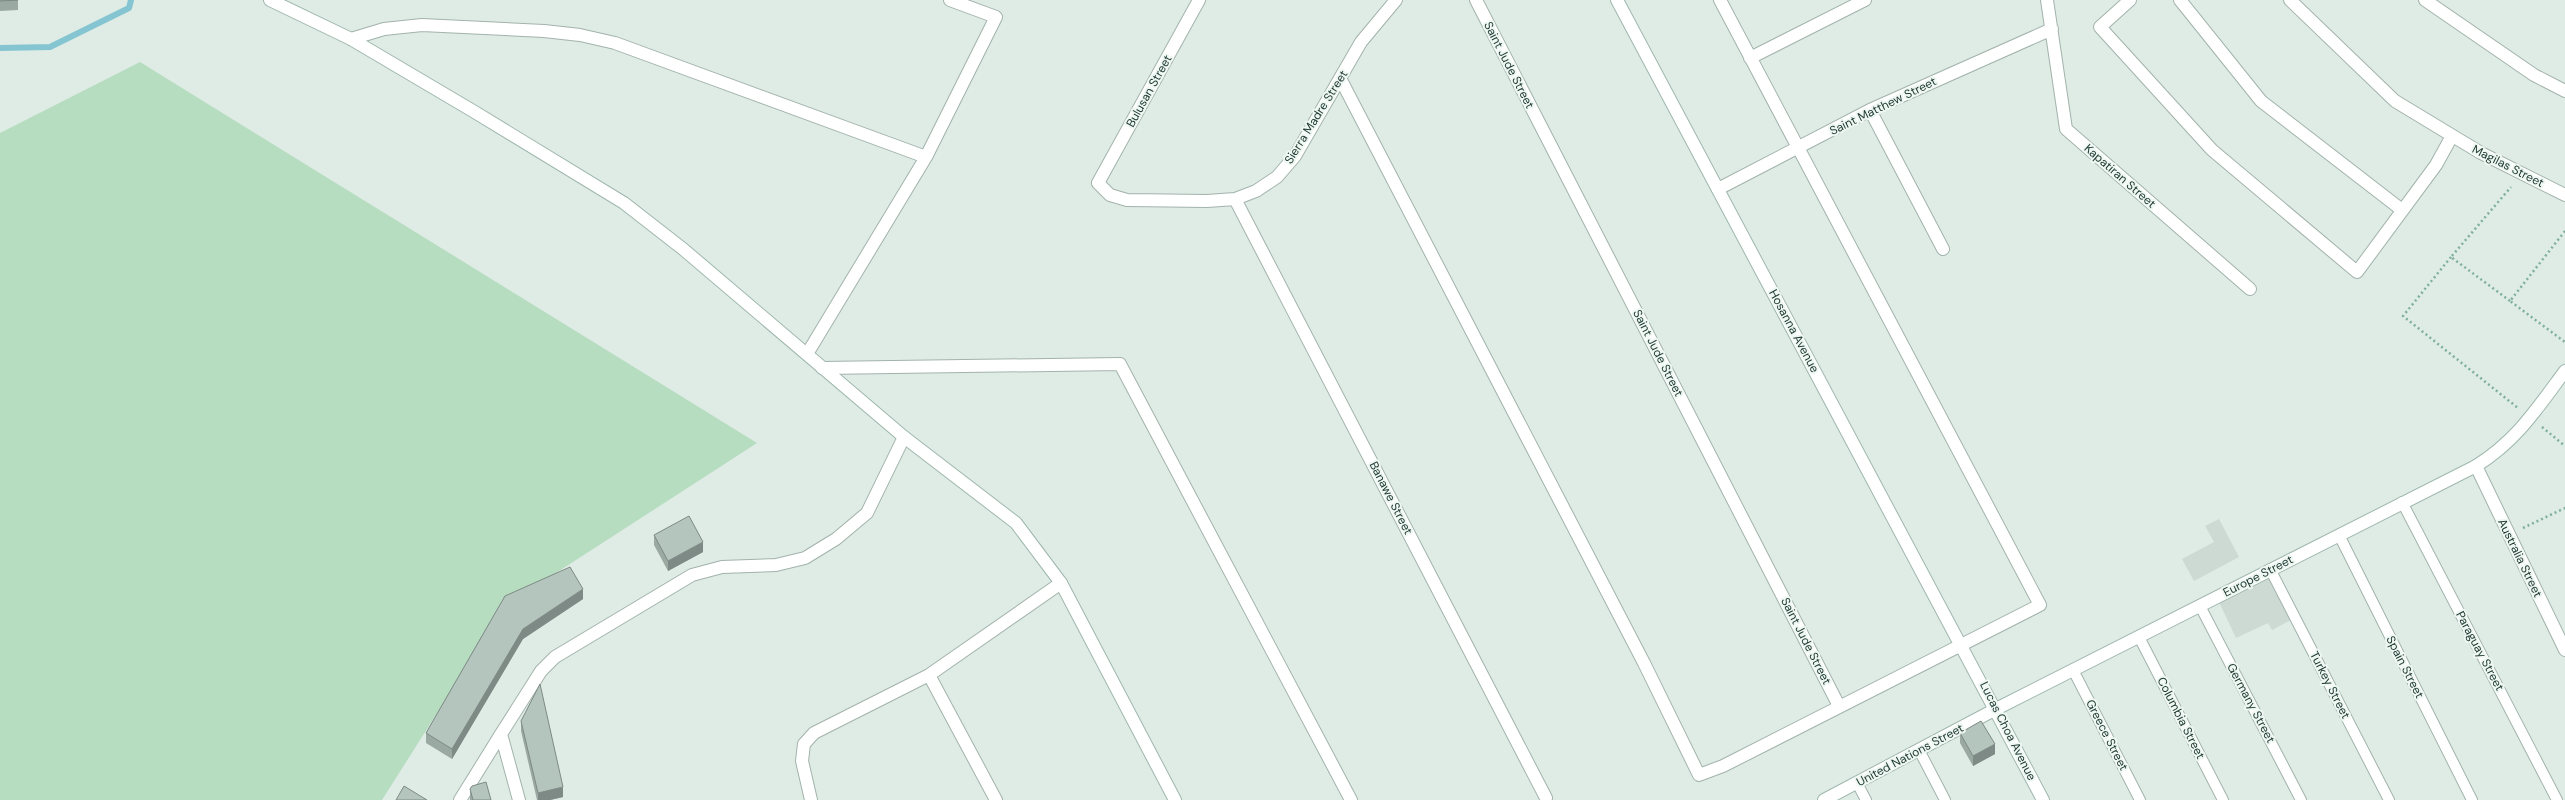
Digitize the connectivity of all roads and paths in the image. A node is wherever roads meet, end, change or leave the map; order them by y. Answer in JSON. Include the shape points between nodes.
{"nodes":[{"id":1,"x":270,"y":0,"type":"edge"},
{"id":2,"x":950,"y":0,"type":"edge"},
{"id":3,"x":1199,"y":0,"type":"edge"},
{"id":4,"x":1396,"y":0,"type":"edge"},
{"id":5,"x":1476,"y":0,"type":"edge"},
{"id":6,"x":1617,"y":0,"type":"edge"},
{"id":7,"x":1720,"y":0,"type":"edge"},
{"id":8,"x":1865,"y":0,"type":"edge"},
{"id":9,"x":2047,"y":0,"type":"edge"},
{"id":10,"x":2130,"y":0,"type":"edge"},
{"id":11,"x":2180,"y":0,"type":"edge"},
{"id":12,"x":2290,"y":0,"type":"edge"},
{"id":13,"x":2425,"y":0,"type":"edge"},
{"id":14,"x":2052,"y":29,"type":"junction"},
{"id":15,"x":350,"y":39,"type":"junction"},
{"id":16,"x":1750,"y":58,"type":"junction"},
{"id":17,"x":1341,"y":80,"type":"junction"},
{"id":18,"x":2565,"y":91,"type":"edge"},
{"id":19,"x":1870,"y":110,"type":"junction"},
{"id":20,"x":2452,"y":136,"type":"junction"},
{"id":21,"x":1798,"y":148,"type":"junction"},
{"id":22,"x":926,"y":158,"type":"junction"},
{"id":23,"x":2521,"y":174,"type":"junction"},
{"id":24,"x":1098,"y":182,"type":"joint"},
{"id":25,"x":1718,"y":189,"type":"junction"},
{"id":26,"x":2565,"y":194,"type":"edge"},
{"id":27,"x":1235,"y":198,"type":"junction"},
{"id":28,"x":2402,"y":210,"type":"junction"},
{"id":29,"x":2565,"y":231,"type":"edge"},
{"id":30,"x":1943,"y":249,"type":"dead end"},
{"id":31,"x":2451,"y":257,"type":"junction"},
{"id":32,"x":2250,"y":289,"type":"dead end"},
{"id":33,"x":2510,"y":301,"type":"junction"},
{"id":34,"x":2565,"y":342,"type":"edge"},
{"id":35,"x":807,"y":354,"type":"junction"},
{"id":36,"x":822,"y":368,"type":"junction"},
{"id":37,"x":2565,"y":371,"type":"edge"},
{"id":38,"x":2531,"y":417,"type":"junction"},
{"id":39,"x":904,"y":437,"type":"junction"},
{"id":40,"x":2565,"y":446,"type":"edge"},
{"id":41,"x":2476,"y":466,"type":"junction"},
{"id":42,"x":2402,"y":502,"type":"junction"},
{"id":43,"x":2565,"y":508,"type":"edge"},
{"id":44,"x":2339,"y":535,"type":"junction"},
{"id":45,"x":2508,"y":535,"type":"junction"},
{"id":46,"x":2270,"y":569,"type":"junction"},
{"id":47,"x":1061,"y":583,"type":"junction"},
{"id":48,"x":2200,"y":606,"type":"junction"},
{"id":49,"x":2139,"y":637,"type":"junction"},
{"id":50,"x":1961,"y":643,"type":"junction"},
{"id":51,"x":2565,"y":650,"type":"edge"},
{"id":52,"x":1972,"y":662,"type":"joint"},
{"id":53,"x":2073,"y":670,"type":"junction"},
{"id":54,"x":929,"y":675,"type":"junction"},
{"id":55,"x":1839,"y":706,"type":"junction"},
{"id":56,"x":1996,"y":709,"type":"junction"},
{"id":57,"x":502,"y":734,"type":"junction"},
{"id":58,"x":1919,"y":750,"type":"junction"},
{"id":59,"x":1858,"y":783,"type":"junction"},
{"id":60,"x":1546,"y":798,"type":"dead end"},
{"id":61,"x":460,"y":800,"type":"edge"},
{"id":62,"x":519,"y":800,"type":"edge"},
{"id":63,"x":811,"y":800,"type":"edge"},
{"id":64,"x":996,"y":800,"type":"edge"},
{"id":65,"x":1175,"y":800,"type":"edge"},
{"id":66,"x":1351,"y":800,"type":"edge"},
{"id":67,"x":1824,"y":800,"type":"edge"},
{"id":68,"x":1866,"y":800,"type":"edge"},
{"id":69,"x":1945,"y":800,"type":"edge"},
{"id":70,"x":2043,"y":800,"type":"edge"},
{"id":71,"x":2140,"y":800,"type":"edge"},
{"id":72,"x":2223,"y":800,"type":"edge"},
{"id":73,"x":2301,"y":800,"type":"edge"},
{"id":74,"x":2389,"y":800,"type":"edge"},
{"id":75,"x":2472,"y":800,"type":"edge"},
{"id":76,"x":2557,"y":800,"type":"edge"}],
"edges":[{"from":1,"to":15,"type":"street"},
{"from":2,"to":22,"type":"street","via":[[996,17]]},
{"from":3,"to":24,"type":"street","name":"Bulusan Street"},
{"from":4,"to":17,"type":"street","name":"Sierra Madre Street","via":[[1361,42]]},
{"from":5,"to":55,"type":"street","name":"Saint Jude Street"},
{"from":6,"to":25,"type":"street","name":"Hosanna Avenue"},
{"from":7,"to":16,"type":"street"},
{"from":8,"to":16,"type":"street"},
{"from":9,"to":14,"type":"street","name":"Kapatiran Street"},
{"from":10,"to":28,"type":"street","via":[[2100,27],[2212,150],[2357,272]]},
{"from":11,"to":28,"type":"street","via":[[2261,101]]},
{"from":12,"to":20,"type":"street","name":"Magilas Street","via":[[2395,101]]},
{"from":13,"to":18,"type":"street","via":[[2534,75]]},
{"from":14,"to":19,"type":"street","name":"Saint Matthew Street"},
{"from":14,"to":32,"type":"street","name":"Kapatiran Street","via":[[2066,129]]},
{"from":15,"to":22,"type":"street","via":[[384,29],[422,25],[544,30],[580,35],[614,43]]},
{"from":15,"to":35,"type":"street","via":[[473,110],[624,203],[683,249]]},
{"from":16,"to":21,"type":"street"},
{"from":17,"to":27,"type":"street","name":"Sierra Madre Street","via":[[1295,156],[1277,177],[1256,191]]},
{"from":17,"to":55,"type":"street","via":[[1699,775],[1723,766]]},
{"from":19,"to":21,"type":"street","name":"Saint Matthew Street"},
{"from":19,"to":30,"type":"street"},
{"from":20,"to":23,"type":"street","name":"Magilas Street"},
{"from":20,"to":28,"type":"street","via":[[2436,165]]},
{"from":21,"to":25,"type":"street","name":"Saint Matthew Street"},
{"from":21,"to":50,"type":"street","via":[[2040,605]]},
{"from":22,"to":35,"type":"street"},
{"from":23,"to":26,"type":"street","name":"Magilas Street"},
{"from":23,"to":31,"type":"path"},
{"from":24,"to":27,"type":"street","name":"Sierra Madre Street","via":[[1110,195],[1127,200],[1207,201]]},
{"from":25,"to":50,"type":"street","name":"Hosanna Avenue"},
{"from":27,"to":60,"type":"street","name":"Banawe Street"},
{"from":29,"to":33,"type":"path"},
{"from":31,"to":33,"type":"path"},
{"from":31,"to":38,"type":"path","via":[[2403,316]]},
{"from":33,"to":34,"type":"path"},
{"from":35,"to":36,"type":"street"},
{"from":36,"to":39,"type":"street"},
{"from":36,"to":66,"type":"street","via":[[1120,364]]},
{"from":37,"to":38,"type":"street","name":"Europe Street"},
{"from":38,"to":40,"type":"path"},
{"from":38,"to":41,"type":"street","name":"Europe Street","via":[[2516,436]]},
{"from":39,"to":47,"type":"street","via":[[1016,524]]},
{"from":39,"to":57,"type":"street","via":[[867,513],[836,539],[806,558],[776,564],[722,567],[692,575],[555,657],[541,671]]},
{"from":41,"to":42,"type":"street","name":"Europe Street"},
{"from":41,"to":45,"type":"street","name":"Australia Street"},
{"from":42,"to":44,"type":"street","name":"Europe Street"},
{"from":42,"to":76,"type":"lane","name":"Paraguay Street"},
{"from":43,"to":45,"type":"path"},
{"from":44,"to":46,"type":"street","name":"Europe Street"},
{"from":44,"to":75,"type":"lane","name":"Spain Street"},
{"from":45,"to":51,"type":"street","name":"Australia Street"},
{"from":46,"to":48,"type":"street","name":"Europe Street"},
{"from":46,"to":74,"type":"lane","name":"Turkey Street"},
{"from":47,"to":54,"type":"street"},
{"from":47,"to":65,"type":"street"},
{"from":48,"to":49,"type":"street","name":"Europe Street"},
{"from":48,"to":73,"type":"lane","name":"Germany Street"},
{"from":49,"to":53,"type":"street","name":"Europe Street"},
{"from":49,"to":72,"type":"lane","name":"Columbia Street"},
{"from":50,"to":52,"type":"street","name":"Hosanna Avenue"},
{"from":50,"to":55,"type":"street"},
{"from":52,"to":56,"type":"street","name":"Lucas Choa Avenue"},
{"from":53,"to":56,"type":"street","name":"Europe Street"},
{"from":53,"to":71,"type":"lane","name":"Greece Street"},
{"from":54,"to":63,"type":"street","via":[[814,733],[804,744],[802,761]]},
{"from":54,"to":64,"type":"street"},
{"from":56,"to":58,"type":"street","name":"United Nations Street"},
{"from":56,"to":70,"type":"street","name":"Lucas Choa Avenue"},
{"from":57,"to":61,"type":"street"},
{"from":57,"to":62,"type":"street"},
{"from":58,"to":59,"type":"street","name":"United Nations Street"},
{"from":58,"to":69,"type":"lane"},
{"from":59,"to":67,"type":"street","name":"United Nations Street"},
{"from":59,"to":68,"type":"lane"}]}
